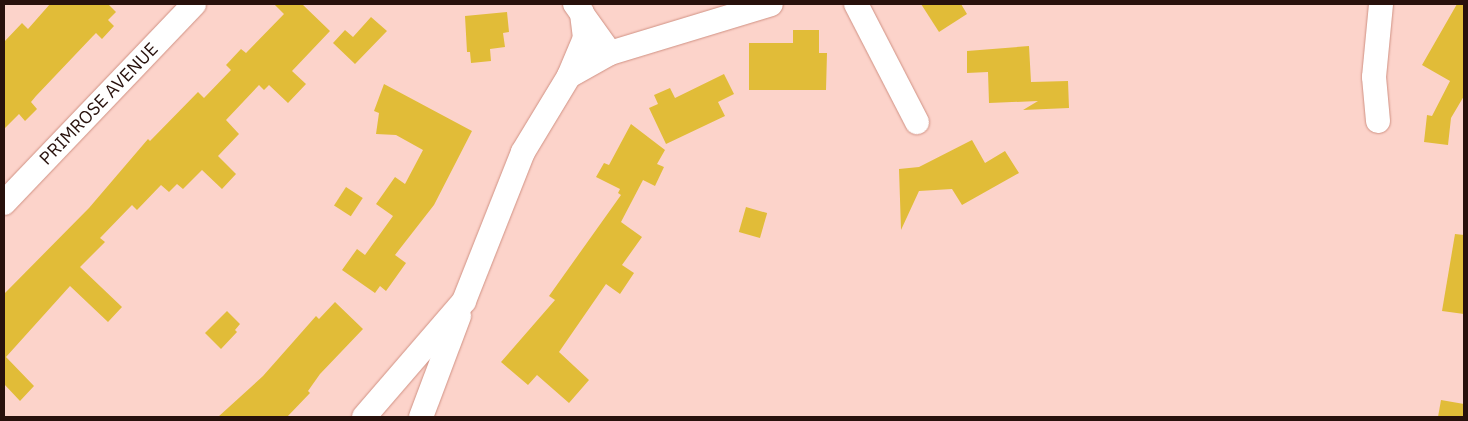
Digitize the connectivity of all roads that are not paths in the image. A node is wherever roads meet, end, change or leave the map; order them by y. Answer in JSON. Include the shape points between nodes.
{"nodes":[{"id":1,"x":194,"y":4,"type":"edge"},
{"id":2,"x":771,"y":4,"type":"edge"},
{"id":3,"x":856,"y":4,"type":"edge"},
{"id":4,"x":1381,"y":4,"type":"edge"},
{"id":5,"x":579,"y":8,"type":"edge"},
{"id":6,"x":610,"y":53,"type":"junction"},
{"id":7,"x":569,"y":76,"type":"junction"},
{"id":8,"x":1378,"y":121,"type":"dead end"},
{"id":9,"x":917,"y":122,"type":"dead end"},
{"id":10,"x":4,"y":203,"type":"edge"},
{"id":11,"x":464,"y":301,"type":"junction"},
{"id":12,"x":364,"y":417,"type":"edge"},
{"id":13,"x":421,"y":417,"type":"edge"}],
"edges":[{"from":1,"to":10,"type":"street","name":"PRIMROSE AVENUE"},
{"from":2,"to":6,"type":"street"},
{"from":3,"to":9,"type":"street"},
{"from":4,"to":8,"type":"street","via":[[1374,77]]},
{"from":5,"to":6,"type":"street"},
{"from":5,"to":7,"type":"street","via":[[585,38]]},
{"from":6,"to":7,"type":"street"},
{"from":7,"to":11,"type":"street","via":[[523,152]]},
{"from":11,"to":12,"type":"street"},
{"from":11,"to":13,"type":"street"}]}
